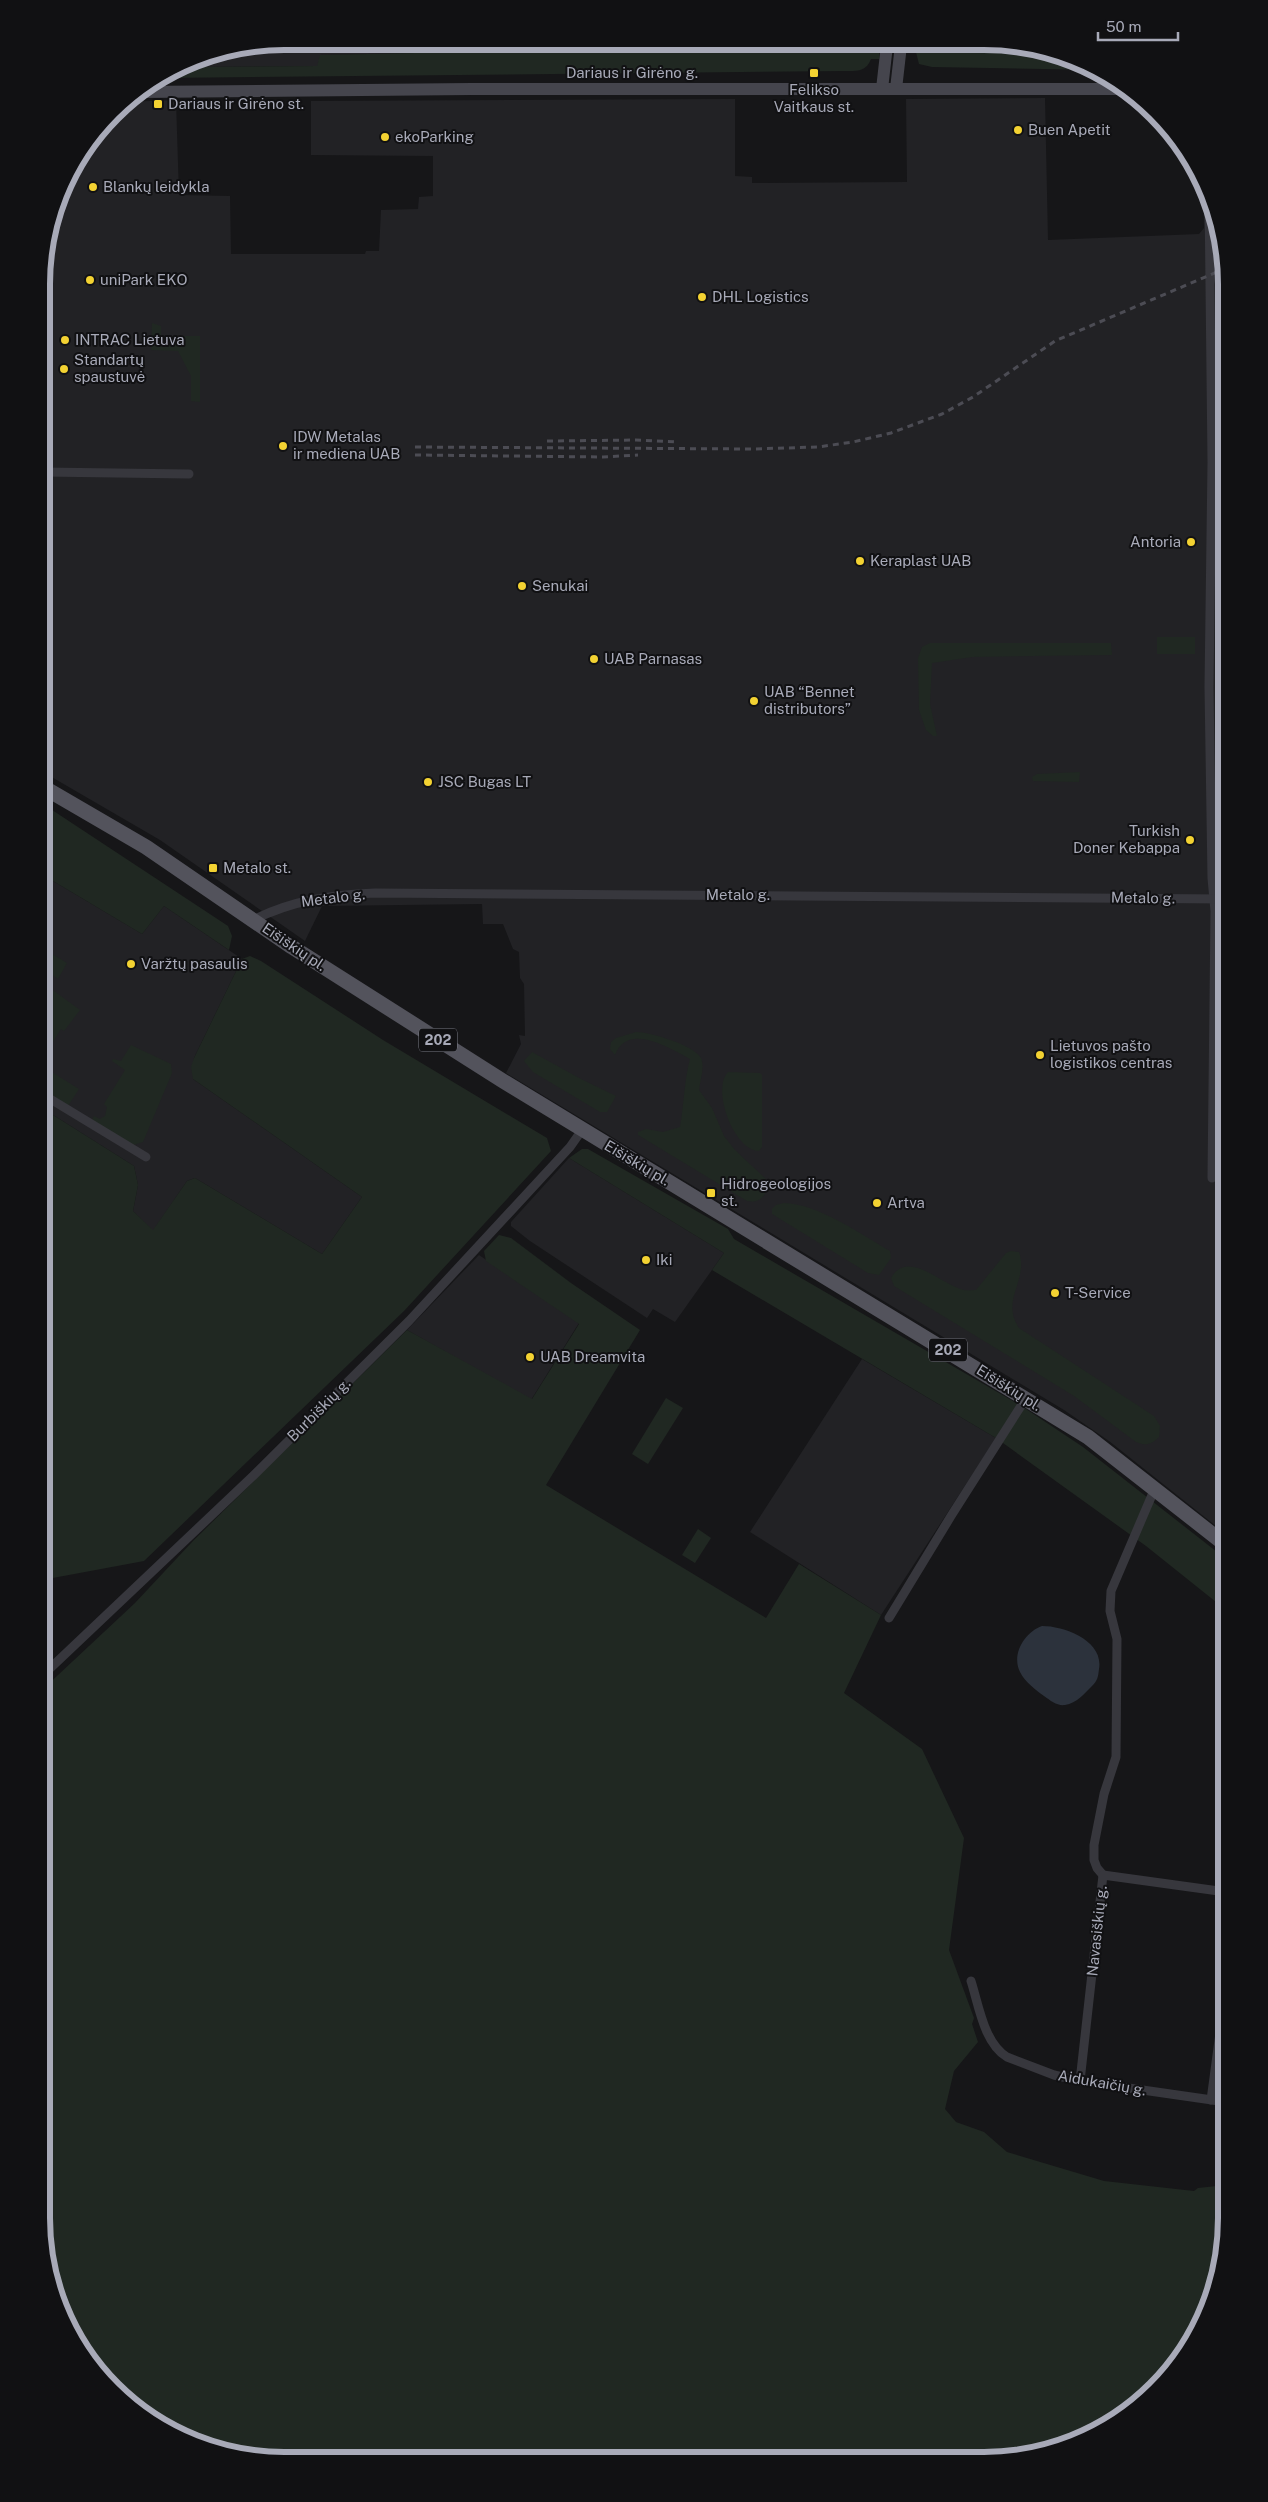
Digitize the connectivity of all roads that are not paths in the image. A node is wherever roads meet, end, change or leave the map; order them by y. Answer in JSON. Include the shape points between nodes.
{"nodes":[{"id":1,"x":886,"y":50,"type":"edge"},
{"id":2,"x":900,"y":50,"type":"edge"},
{"id":3,"x":882,"y":89,"type":"junction"},
{"id":4,"x":896,"y":89,"type":"junction"},
{"id":5,"x":1114,"y":89,"type":"edge"},
{"id":6,"x":150,"y":92,"type":"edge"},
{"id":7,"x":1209,"y":221,"type":"edge"},
{"id":8,"x":50,"y":472,"type":"edge"},
{"id":9,"x":189,"y":474,"type":"dead end"},
{"id":10,"x":50,"y":791,"type":"edge"},
{"id":11,"x":1214,"y":899,"type":"junction"},
{"id":12,"x":1218,"y":899,"type":"edge"},
{"id":13,"x":253,"y":920,"type":"junction"},
{"id":14,"x":50,"y":1099,"type":"edge"},
{"id":15,"x":582,"y":1130,"type":"junction"},
{"id":16,"x":146,"y":1156,"type":"dead end"},
{"id":17,"x":1212,"y":1178,"type":"dead end"},
{"id":18,"x":1026,"y":1398,"type":"junction"},
{"id":19,"x":1155,"y":1488,"type":"junction"},
{"id":20,"x":1218,"y":1539,"type":"edge"},
{"id":21,"x":889,"y":1618,"type":"dead end"},
{"id":22,"x":50,"y":1668,"type":"edge"},
{"id":23,"x":1103,"y":1875,"type":"junction"},
{"id":24,"x":1218,"y":1891,"type":"edge"},
{"id":25,"x":971,"y":1981,"type":"dead end"},
{"id":26,"x":1218,"y":2044,"type":"edge"},
{"id":27,"x":1080,"y":2081,"type":"junction"},
{"id":28,"x":1210,"y":2100,"type":"junction"},
{"id":29,"x":1218,"y":2101,"type":"edge"}],
"edges":[{"from":1,"to":3,"type":"main road"},
{"from":2,"to":4,"type":"main road"},
{"from":3,"to":4,"type":"main road","name":"Dariaus ir Girėno g."},
{"from":3,"to":6,"type":"main road","name":"Dariaus ir Girėno g."},
{"from":4,"to":5,"type":"main road","name":"Dariaus ir Girėno g."},
{"from":7,"to":11,"type":"street","via":[[1212,408],[1209,687]]},
{"from":8,"to":9,"type":"street"},
{"from":10,"to":13,"type":"main road","name":"Eišiškių pl.","number":"202","via":[[146,847]]},
{"from":11,"to":12,"type":"street","name":"Metalo g."},
{"from":11,"to":13,"type":"street","name":"Metalo g.","via":[[375,893],[320,897],[278,908]]},
{"from":11,"to":17,"type":"street"},
{"from":13,"to":15,"type":"main road","name":"Eišiškių pl.","number":"202"},
{"from":14,"to":16,"type":"street"},
{"from":15,"to":18,"type":"main road","name":"Eišiškių pl.","number":"202"},
{"from":15,"to":22,"type":"street","name":"Burbiškių g.","via":[[570,1147],[409,1321],[254,1476]]},
{"from":18,"to":19,"type":"main road","name":"Eišiškių pl.","number":"202","via":[[1088,1437]]},
{"from":18,"to":21,"type":"street"},
{"from":19,"to":20,"type":"main road","name":"Eišiškių pl.","number":"202"},
{"from":19,"to":23,"type":"street","via":[[1111,1590],[1109,1602],[1118,1639],[1118,1679],[1116,1757],[1104,1794],[1094,1844],[1094,1860]]},
{"from":23,"to":24,"type":"street","name":"Navasiškių g."},
{"from":23,"to":27,"type":"street","name":"Navasiškių g."},
{"from":25,"to":27,"type":"street","name":"Aidukaičių g.","via":[[990,2038],[1000,2053],[1054,2075]]},
{"from":26,"to":28,"type":"street"},
{"from":27,"to":28,"type":"street","name":"Aidukaičių g."},
{"from":28,"to":29,"type":"street","name":"Aidukaičių g."}]}
